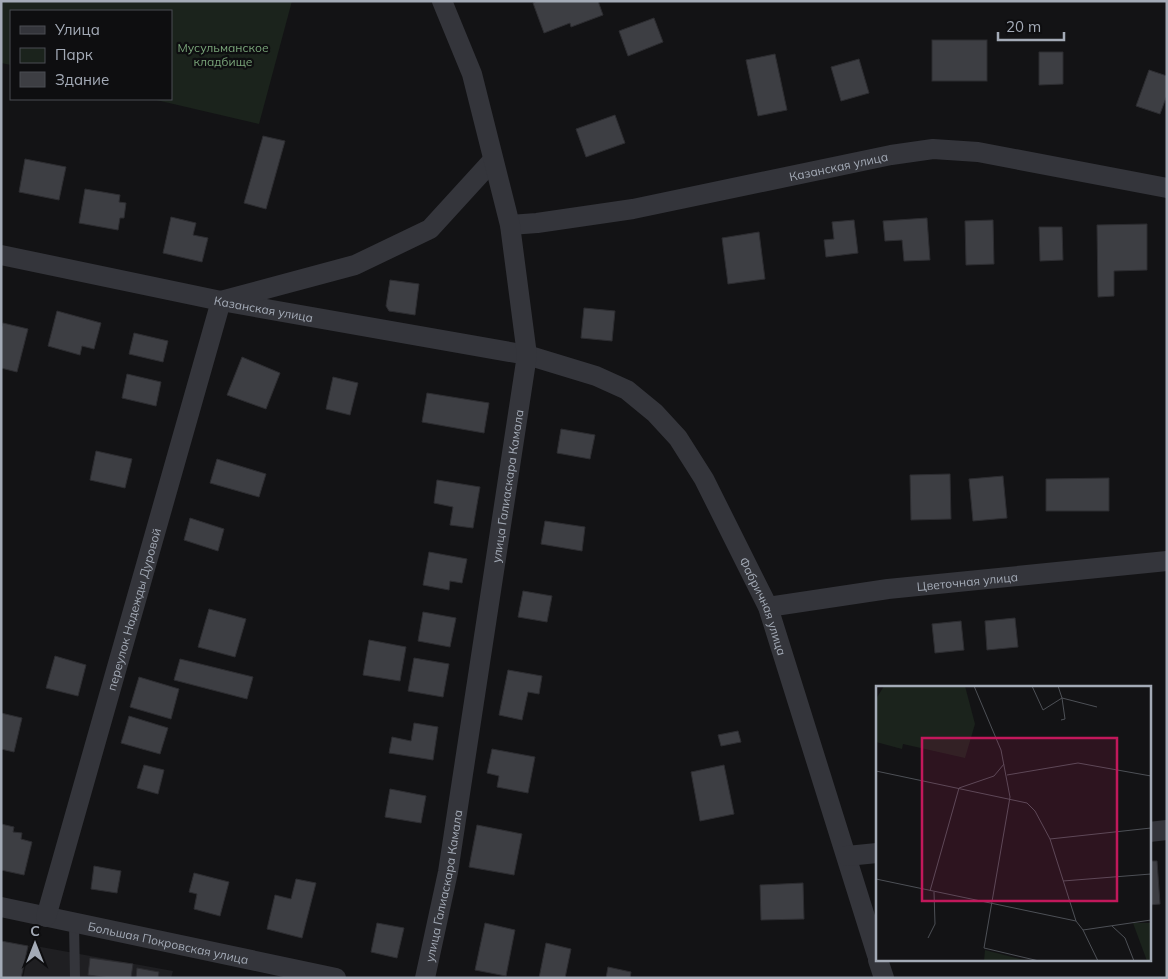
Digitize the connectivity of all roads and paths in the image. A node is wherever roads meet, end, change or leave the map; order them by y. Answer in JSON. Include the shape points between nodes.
{"nodes":[{"id":1,"x":442,"y":1,"type":"edge"},
{"id":2,"x":493,"y":160,"type":"junction"},
{"id":3,"x":1167,"y":188,"type":"edge"},
{"id":4,"x":510,"y":225,"type":"junction"},
{"id":5,"x":1,"y":255,"type":"edge"},
{"id":6,"x":221,"y":301,"type":"junction"},
{"id":7,"x":527,"y":355,"type":"junction"},
{"id":8,"x":1167,"y":560,"type":"edge"},
{"id":9,"x":768,"y":607,"type":"junction"},
{"id":10,"x":1167,"y":830,"type":"edge"},
{"id":11,"x":1150,"y":832,"type":"edge"},
{"id":12,"x":876,"y":854,"type":"edge"},
{"id":13,"x":847,"y":856,"type":"junction"},
{"id":14,"x":1,"y":907,"type":"edge"},
{"id":15,"x":46,"y":917,"type":"junction"},
{"id":16,"x":74,"y":923,"type":"junction"},
{"id":17,"x":876,"y":952,"type":"edge"},
{"id":18,"x":879,"y":962,"type":"edge"},
{"id":19,"x":75,"y":978,"type":"edge"},
{"id":20,"x":336,"y":978,"type":"edge"},
{"id":21,"x":425,"y":978,"type":"edge"},
{"id":22,"x":884,"y":978,"type":"edge"}],
"edges":[{"from":1,"to":2,"type":"street","name":"улица Галиаскара Камала","via":[[472,74]]},
{"from":2,"to":4,"type":"street","name":"улица Галиаскара Камала"},
{"from":2,"to":6,"type":"street","via":[[430,229],[355,265]]},
{"from":3,"to":4,"type":"street","name":"Казанская улица","via":[[978,152],[933,149],[633,209]]},
{"from":4,"to":7,"type":"street","name":"улица Галиаскара Камала"},
{"from":5,"to":6,"type":"street","name":"Казанская улица"},
{"from":6,"to":7,"type":"street","name":"Казанская улица"},
{"from":6,"to":15,"type":"street","name":"переулок Надежды Дуровой"},
{"from":7,"to":9,"type":"street","name":"Фабричная улица","via":[[596,376],[627,390],[655,413],[678,438],[704,479]]},
{"from":7,"to":21,"type":"street","name":"улица Галиаскара Камала","via":[[448,872]]},
{"from":8,"to":9,"type":"street","name":"Цветочная улица","via":[[888,589]]},
{"from":9,"to":13,"type":"street","name":"Фабричная улица"},
{"from":10,"to":11,"type":"street"},
{"from":12,"to":13,"type":"street"},
{"from":13,"to":17,"type":"street","name":"Фабричная улица"},
{"from":14,"to":15,"type":"street","name":"Большая Покровская улица"},
{"from":15,"to":16,"type":"street","name":"Большая Покровская улица"},
{"from":16,"to":19,"type":"lane"},
{"from":16,"to":20,"type":"street","name":"Большая Покровская улица"},
{"from":18,"to":22,"type":"street"}]}
